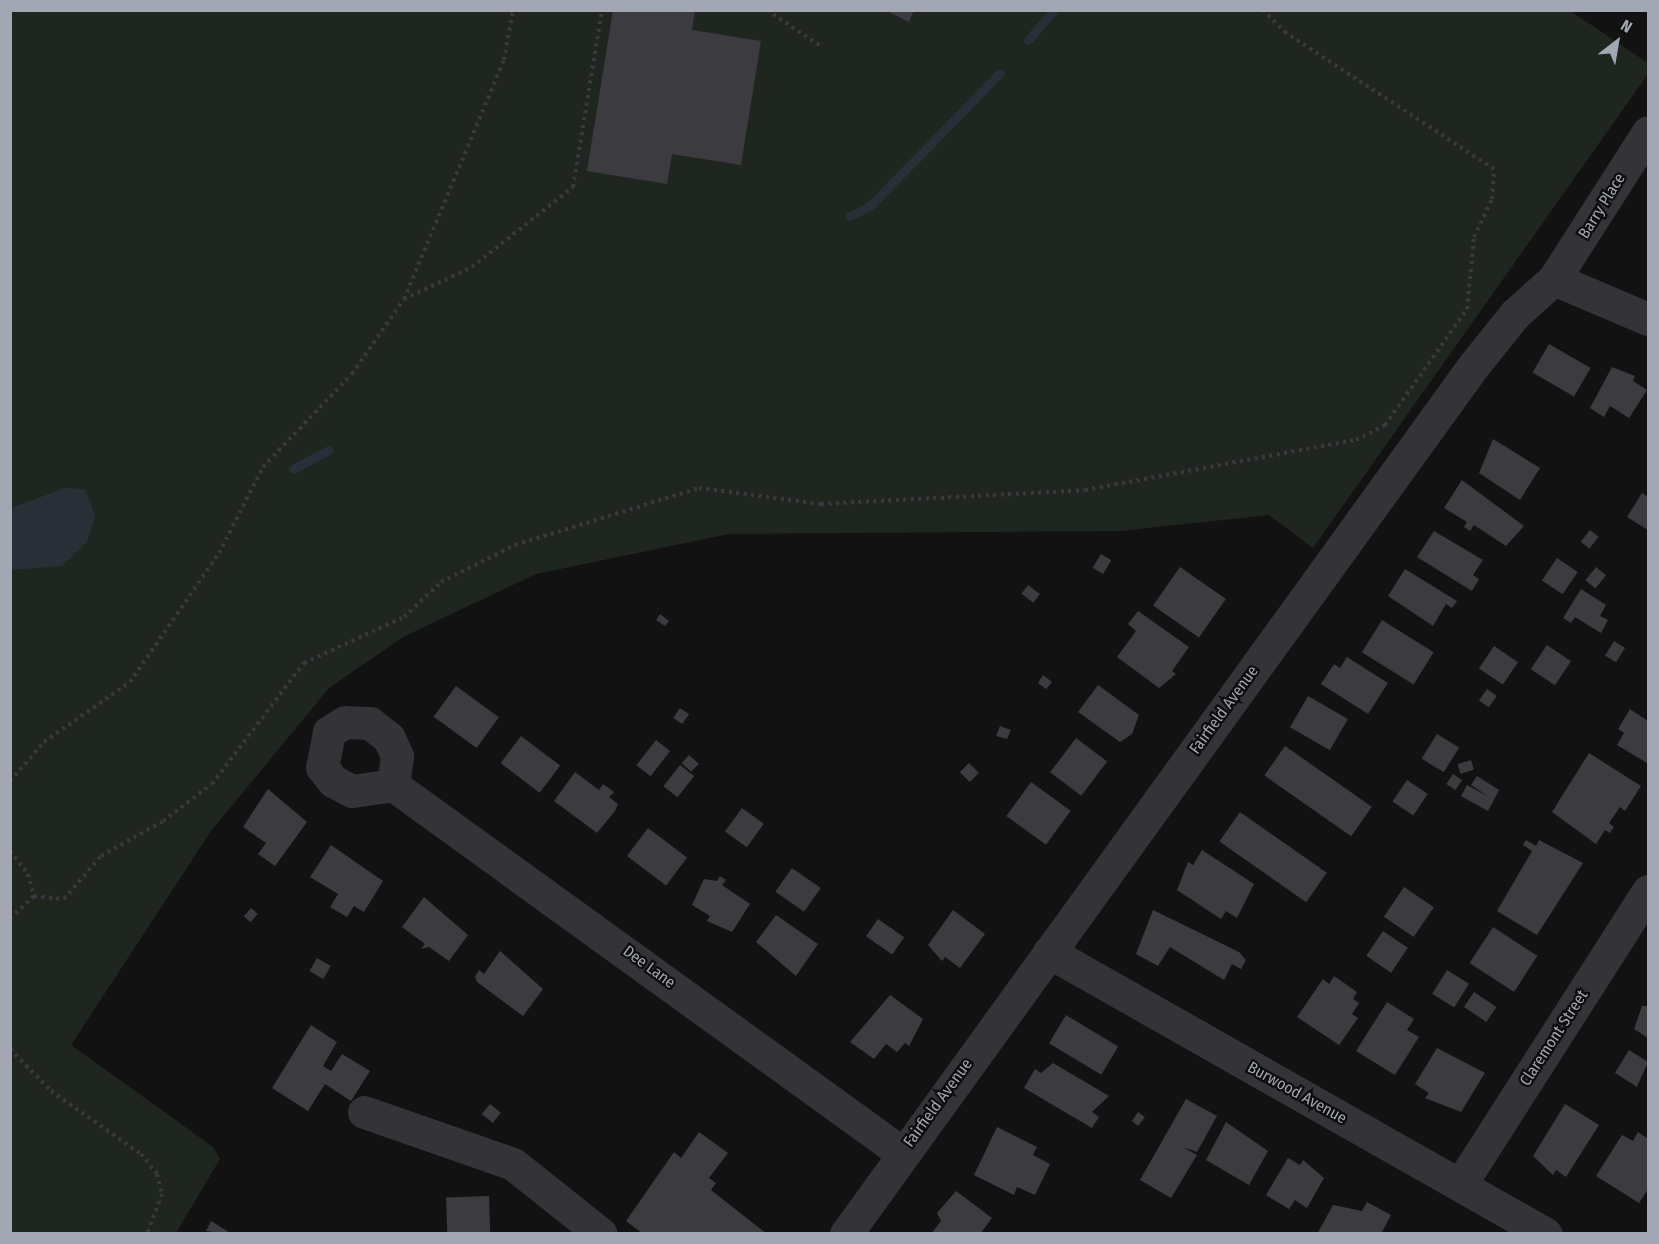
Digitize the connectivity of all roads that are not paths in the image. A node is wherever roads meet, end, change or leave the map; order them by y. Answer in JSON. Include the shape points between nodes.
{"nodes":[{"id":1,"x":1648,"y":132,"type":"edge"},
{"id":2,"x":1554,"y":279,"type":"junction"},
{"id":3,"x":1648,"y":319,"type":"edge"},
{"id":4,"x":393,"y":785,"type":"dead end"},
{"id":5,"x":1648,"y":891,"type":"edge"},
{"id":6,"x":1049,"y":952,"type":"junction"},
{"id":7,"x":364,"y":1112,"type":"dead end"},
{"id":8,"x":902,"y":1153,"type":"junction"},
{"id":9,"x":1460,"y":1185,"type":"junction"},
{"id":10,"x":601,"y":1233,"type":"edge"},
{"id":11,"x":846,"y":1233,"type":"edge"},
{"id":12,"x":1546,"y":1233,"type":"edge"}],
"edges":[{"from":1,"to":2,"type":"street","name":"Barry Place"},
{"from":2,"to":3,"type":"street"},
{"from":2,"to":6,"type":"street","name":"Fairfield Avenue","via":[[1515,314],[1474,365]]},
{"from":4,"to":8,"type":"street","name":"Dee Lane"},
{"from":5,"to":9,"type":"street","name":"Claremont Street"},
{"from":6,"to":8,"type":"street","name":"Fairfield Avenue"},
{"from":6,"to":9,"type":"street","name":"Burwood Avenue"},
{"from":7,"to":10,"type":"street","via":[[513,1164]]},
{"from":8,"to":11,"type":"street","name":"Fairfield Avenue"},
{"from":9,"to":12,"type":"street","name":"Burwood Avenue"}]}
